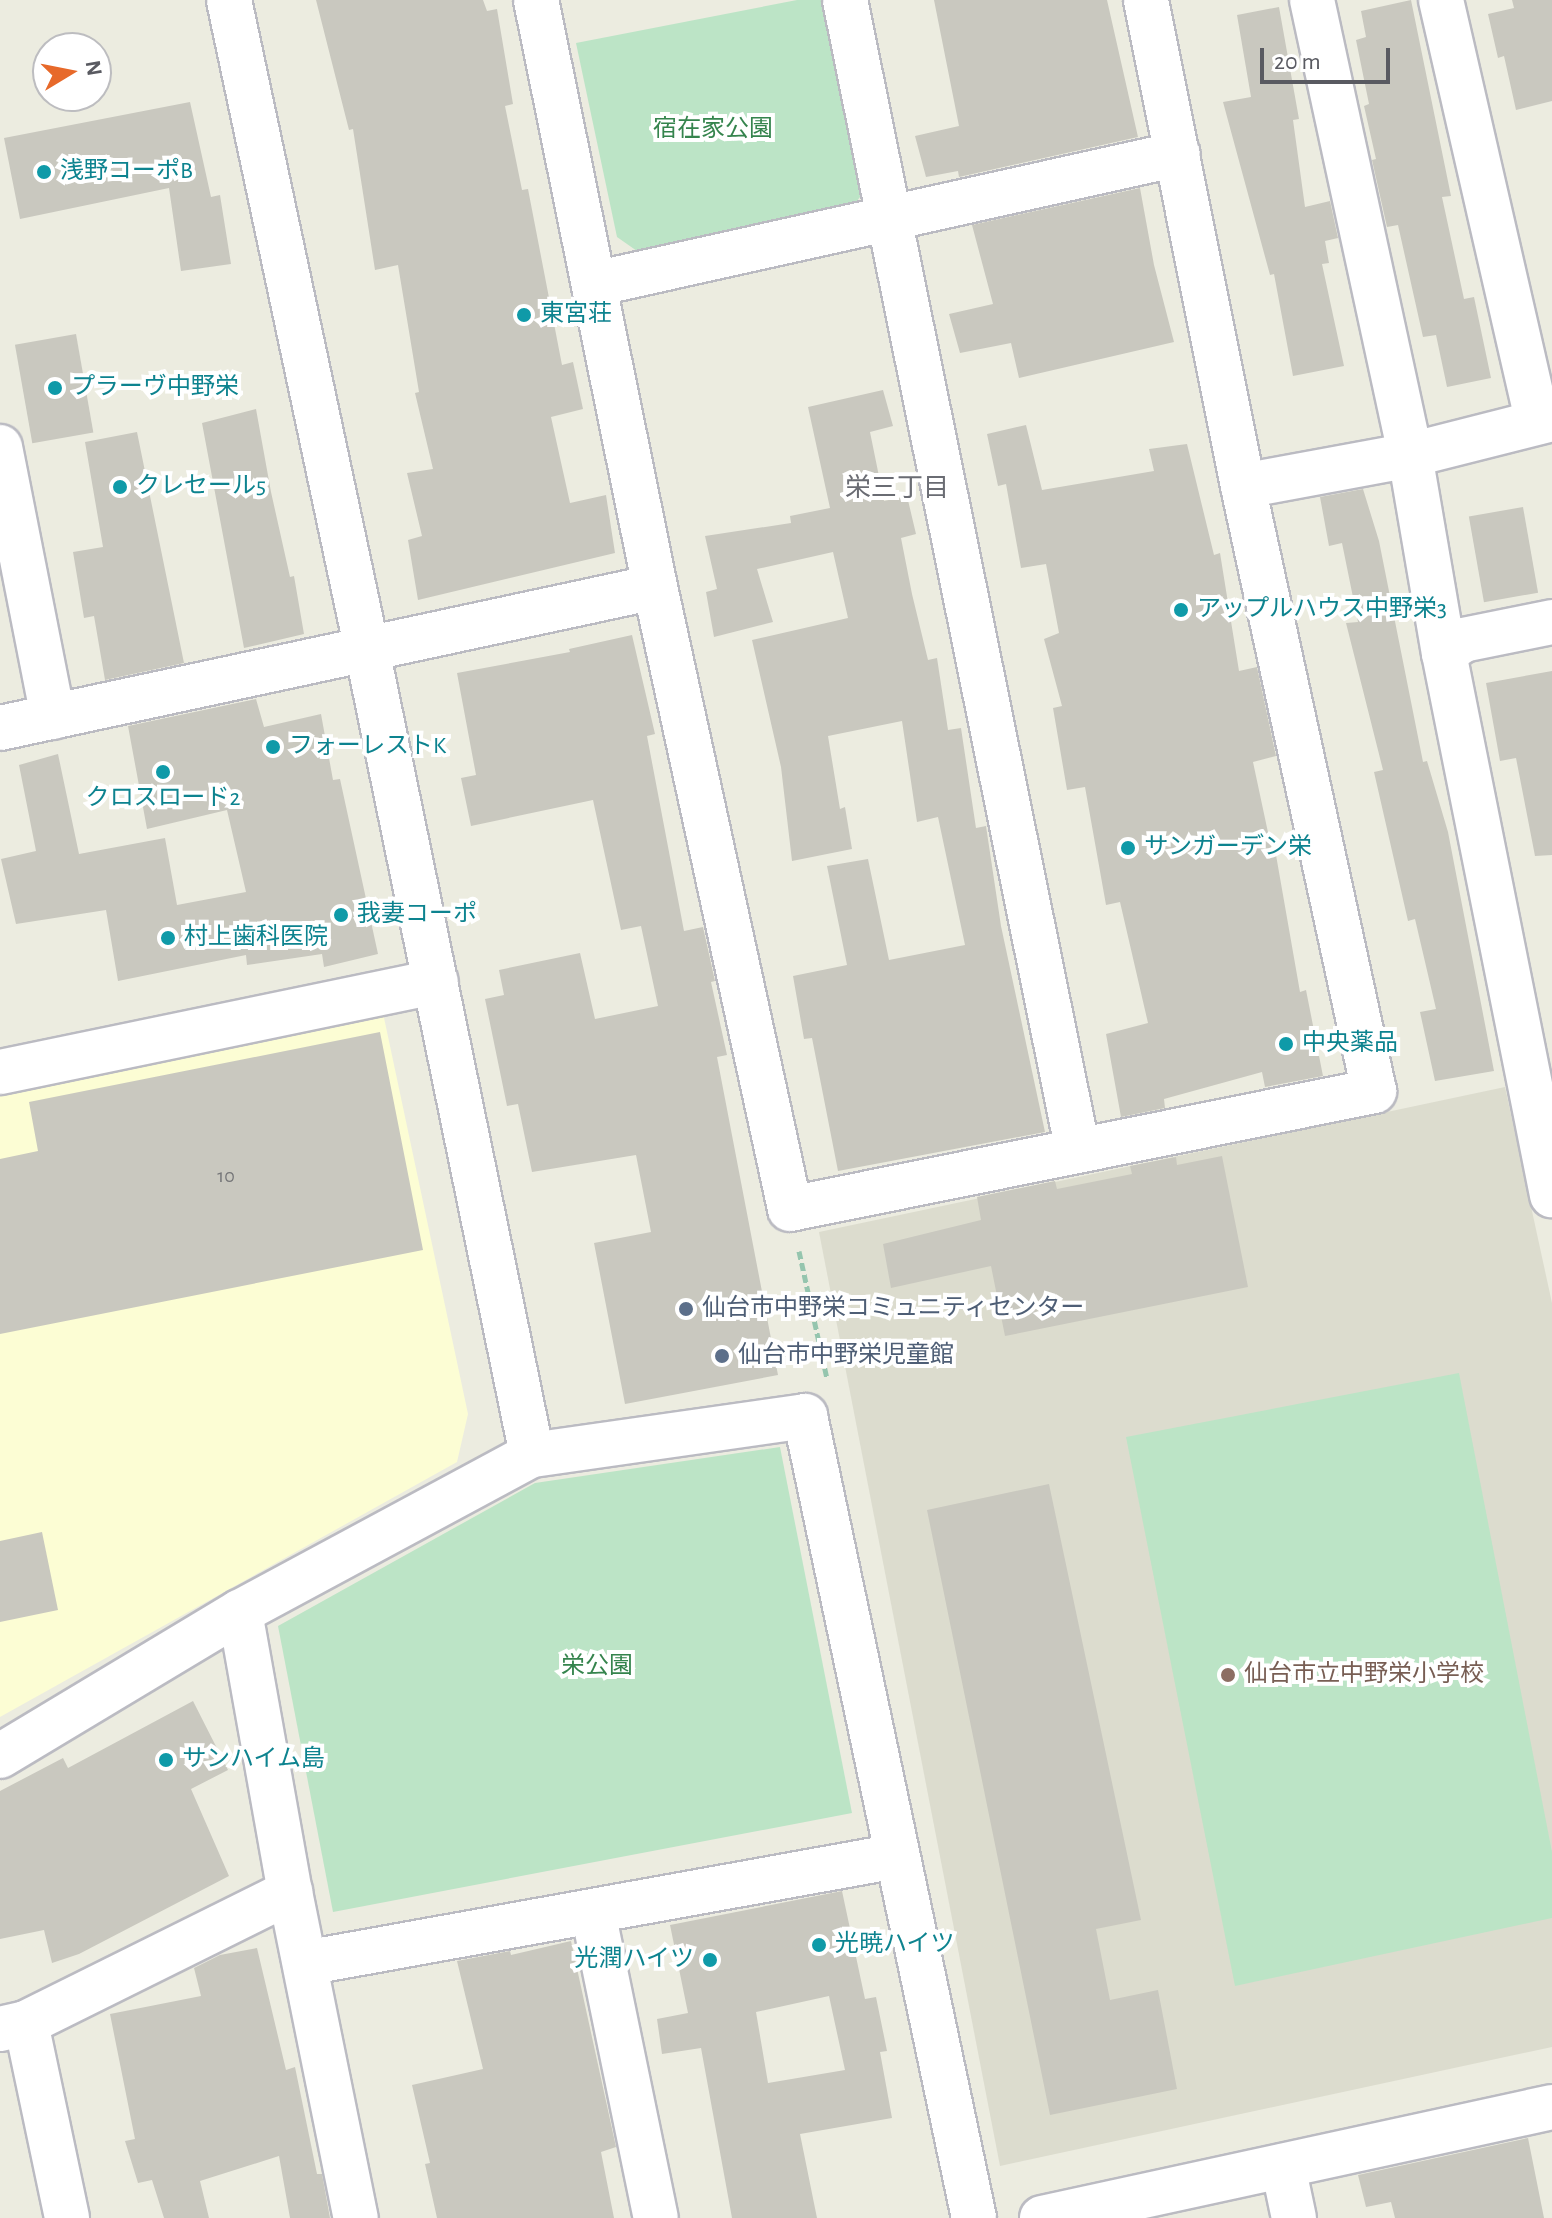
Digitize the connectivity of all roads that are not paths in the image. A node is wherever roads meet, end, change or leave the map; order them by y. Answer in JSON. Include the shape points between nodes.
{"nodes":[{"id":1,"x":229,"y":0,"type":"edge"},
{"id":2,"x":536,"y":0,"type":"edge"},
{"id":3,"x":845,"y":0,"type":"edge"},
{"id":4,"x":1146,"y":0,"type":"edge"},
{"id":5,"x":1312,"y":0,"type":"edge"},
{"id":6,"x":1441,"y":0,"type":"edge"},
{"id":7,"x":1178,"y":154,"type":"junction"},
{"id":8,"x":889,"y":218,"type":"junction"},
{"id":9,"x":594,"y":284,"type":"junction"},
{"id":10,"x":1545,"y":421,"type":"edge"},
{"id":11,"x":0,"y":447,"type":"edge"},
{"id":12,"x":1410,"y":455,"type":"junction"},
{"id":13,"x":1243,"y":486,"type":"junction"},
{"id":14,"x":655,"y":587,"type":"junction"},
{"id":15,"x":1552,"y":622,"type":"edge"},
{"id":16,"x":367,"y":650,"type":"junction"},
{"id":17,"x":1444,"y":653,"type":"junction"},
{"id":18,"x":53,"y":717,"type":"junction"},
{"id":19,"x":0,"y":728,"type":"edge"},
{"id":20,"x":436,"y":982,"type":"junction"},
{"id":21,"x":0,"y":1072,"type":"edge"},
{"id":22,"x":1078,"y":1151,"type":"junction"},
{"id":23,"x":1552,"y":1195,"type":"edge"},
{"id":24,"x":532,"y":1455,"type":"junction"},
{"id":25,"x":240,"y":1612,"type":"junction"},
{"id":26,"x":0,"y":1756,"type":"edge"},
{"id":27,"x":897,"y":1856,"type":"junction"},
{"id":28,"x":290,"y":1892,"type":"junction"},
{"id":29,"x":593,"y":1912,"type":"junction"},
{"id":30,"x":305,"y":1963,"type":"junction"},
{"id":31,"x":13,"y":2026,"type":"edge"},
{"id":32,"x":1552,"y":2107,"type":"edge"},
{"id":33,"x":1283,"y":2166,"type":"junction"},
{"id":34,"x":67,"y":2218,"type":"edge"},
{"id":35,"x":356,"y":2218,"type":"edge"},
{"id":36,"x":656,"y":2218,"type":"edge"},
{"id":37,"x":974,"y":2218,"type":"edge"},
{"id":38,"x":1042,"y":2218,"type":"edge"},
{"id":39,"x":1294,"y":2218,"type":"edge"}],
"edges":[{"from":1,"to":16,"type":"street"},
{"from":2,"to":9,"type":"street"},
{"from":3,"to":8,"type":"street"},
{"from":4,"to":7,"type":"street"},
{"from":5,"to":12,"type":"street"},
{"from":6,"to":10,"type":"street"},
{"from":7,"to":8,"type":"street"},
{"from":7,"to":13,"type":"street"},
{"from":8,"to":9,"type":"street"},
{"from":8,"to":22,"type":"street"},
{"from":9,"to":14,"type":"street"},
{"from":10,"to":12,"type":"street"},
{"from":11,"to":18,"type":"street"},
{"from":12,"to":13,"type":"street"},
{"from":12,"to":17,"type":"street"},
{"from":13,"to":22,"type":"street","via":[[1374,1091]]},
{"from":14,"to":16,"type":"street"},
{"from":14,"to":22,"type":"street","via":[[790,1209]]},
{"from":15,"to":17,"type":"street","via":[[1463,640]]},
{"from":16,"to":18,"type":"street"},
{"from":16,"to":20,"type":"street"},
{"from":17,"to":23,"type":"street"},
{"from":18,"to":19,"type":"street"},
{"from":20,"to":21,"type":"street"},
{"from":20,"to":24,"type":"street"},
{"from":24,"to":25,"type":"street"},
{"from":24,"to":27,"type":"street","via":[[805,1416]]},
{"from":25,"to":26,"type":"street"},
{"from":25,"to":28,"type":"street"},
{"from":27,"to":29,"type":"street"},
{"from":27,"to":37,"type":"street"},
{"from":28,"to":30,"type":"street"},
{"from":28,"to":31,"type":"street"},
{"from":29,"to":30,"type":"street"},
{"from":29,"to":36,"type":"street"},
{"from":30,"to":35,"type":"street"},
{"from":31,"to":34,"type":"street"},
{"from":32,"to":33,"type":"street"},
{"from":33,"to":38,"type":"street"},
{"from":33,"to":39,"type":"street"}]}
